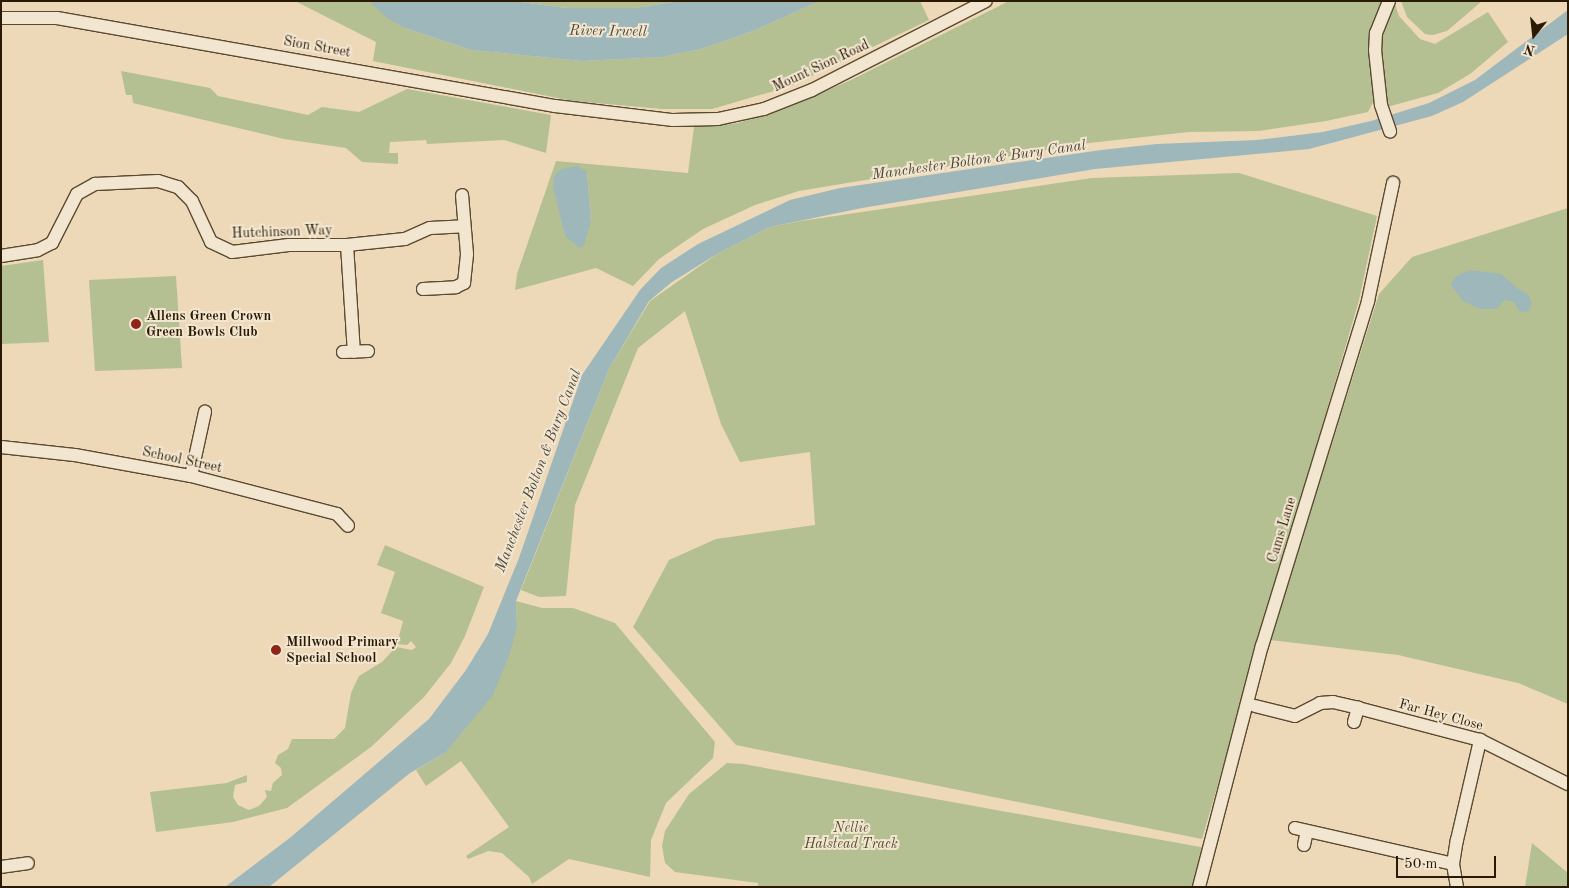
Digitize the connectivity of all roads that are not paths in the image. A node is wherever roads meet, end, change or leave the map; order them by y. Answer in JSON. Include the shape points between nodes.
{"nodes":[{"id":1,"x":986,"y":1,"type":"edge"},
{"id":2,"x":1389,"y":1,"type":"edge"},
{"id":3,"x":1,"y":18,"type":"edge"},
{"id":4,"x":627,"y":116,"type":"joint"},
{"id":5,"x":1390,"y":131,"type":"dead end"},
{"id":6,"x":1393,"y":183,"type":"dead end"},
{"id":7,"x":462,"y":195,"type":"dead end"},
{"id":8,"x":464,"y":226,"type":"junction"},
{"id":9,"x":346,"y":245,"type":"junction"},
{"id":10,"x":1,"y":256,"type":"edge"},
{"id":11,"x":423,"y":289,"type":"dead end"},
{"id":12,"x":368,"y":351,"type":"dead end"},
{"id":13,"x":206,"y":412,"type":"dead end"},
{"id":14,"x":1,"y":447,"type":"edge"},
{"id":15,"x":192,"y":476,"type":"junction"},
{"id":16,"x":348,"y":526,"type":"dead end"},
{"id":17,"x":1256,"y":706,"type":"dead end"},
{"id":18,"x":1358,"y":708,"type":"junction"},
{"id":19,"x":1354,"y":722,"type":"dead end"},
{"id":20,"x":1480,"y":740,"type":"junction"},
{"id":21,"x":1568,"y":784,"type":"edge"},
{"id":22,"x":1304,"y":845,"type":"dead end"},
{"id":23,"x":28,"y":863,"type":"dead end"},
{"id":24,"x":1453,"y":864,"type":"junction"},
{"id":25,"x":1,"y":866,"type":"edge"},
{"id":26,"x":1199,"y":887,"type":"edge"},
{"id":27,"x":1457,"y":887,"type":"edge"}],
"edges":[{"from":1,"to":4,"type":"street","name":"Mount Sion Road","via":[[812,90],[764,109],[718,119]]},
{"from":2,"to":5,"type":"street","via":[[1380,18],[1376,42],[1382,110]]},
{"from":3,"to":4,"type":"street","name":"Sion Street","via":[[75,21]]},
{"from":6,"to":26,"type":"street","name":"Cams Lane","via":[[1368,301],[1262,646]]},
{"from":7,"to":8,"type":"street"},
{"from":8,"to":9,"type":"street","via":[[430,228],[405,239]]},
{"from":8,"to":11,"type":"street","via":[[467,254],[464,283],[456,287]]},
{"from":9,"to":10,"type":"street","name":"Hutchinson Way","via":[[289,245],[232,252],[211,242],[192,201],[178,187],[149,181],[89,188],[77,194],[52,242],[38,250]]},
{"from":9,"to":12,"type":"street","name":"Hutchinson Way","via":[[348,352]]},
{"from":13,"to":15,"type":"street"},
{"from":14,"to":15,"type":"street","name":"School Street","via":[[75,455]]},
{"from":15,"to":16,"type":"street","name":"School Street","via":[[337,514]]},
{"from":17,"to":18,"type":"street","name":"Far Hey Close","via":[[1295,716],[1320,702]]},
{"from":18,"to":19,"type":"street"},
{"from":18,"to":20,"type":"street","name":"Far Hey Close"},
{"from":20,"to":21,"type":"street","name":"Far Hey Close"},
{"from":20,"to":24,"type":"street"},
{"from":22,"to":24,"type":"street","via":[[1301,829]]},
{"from":23,"to":25,"type":"street"},
{"from":24,"to":27,"type":"street"}]}
